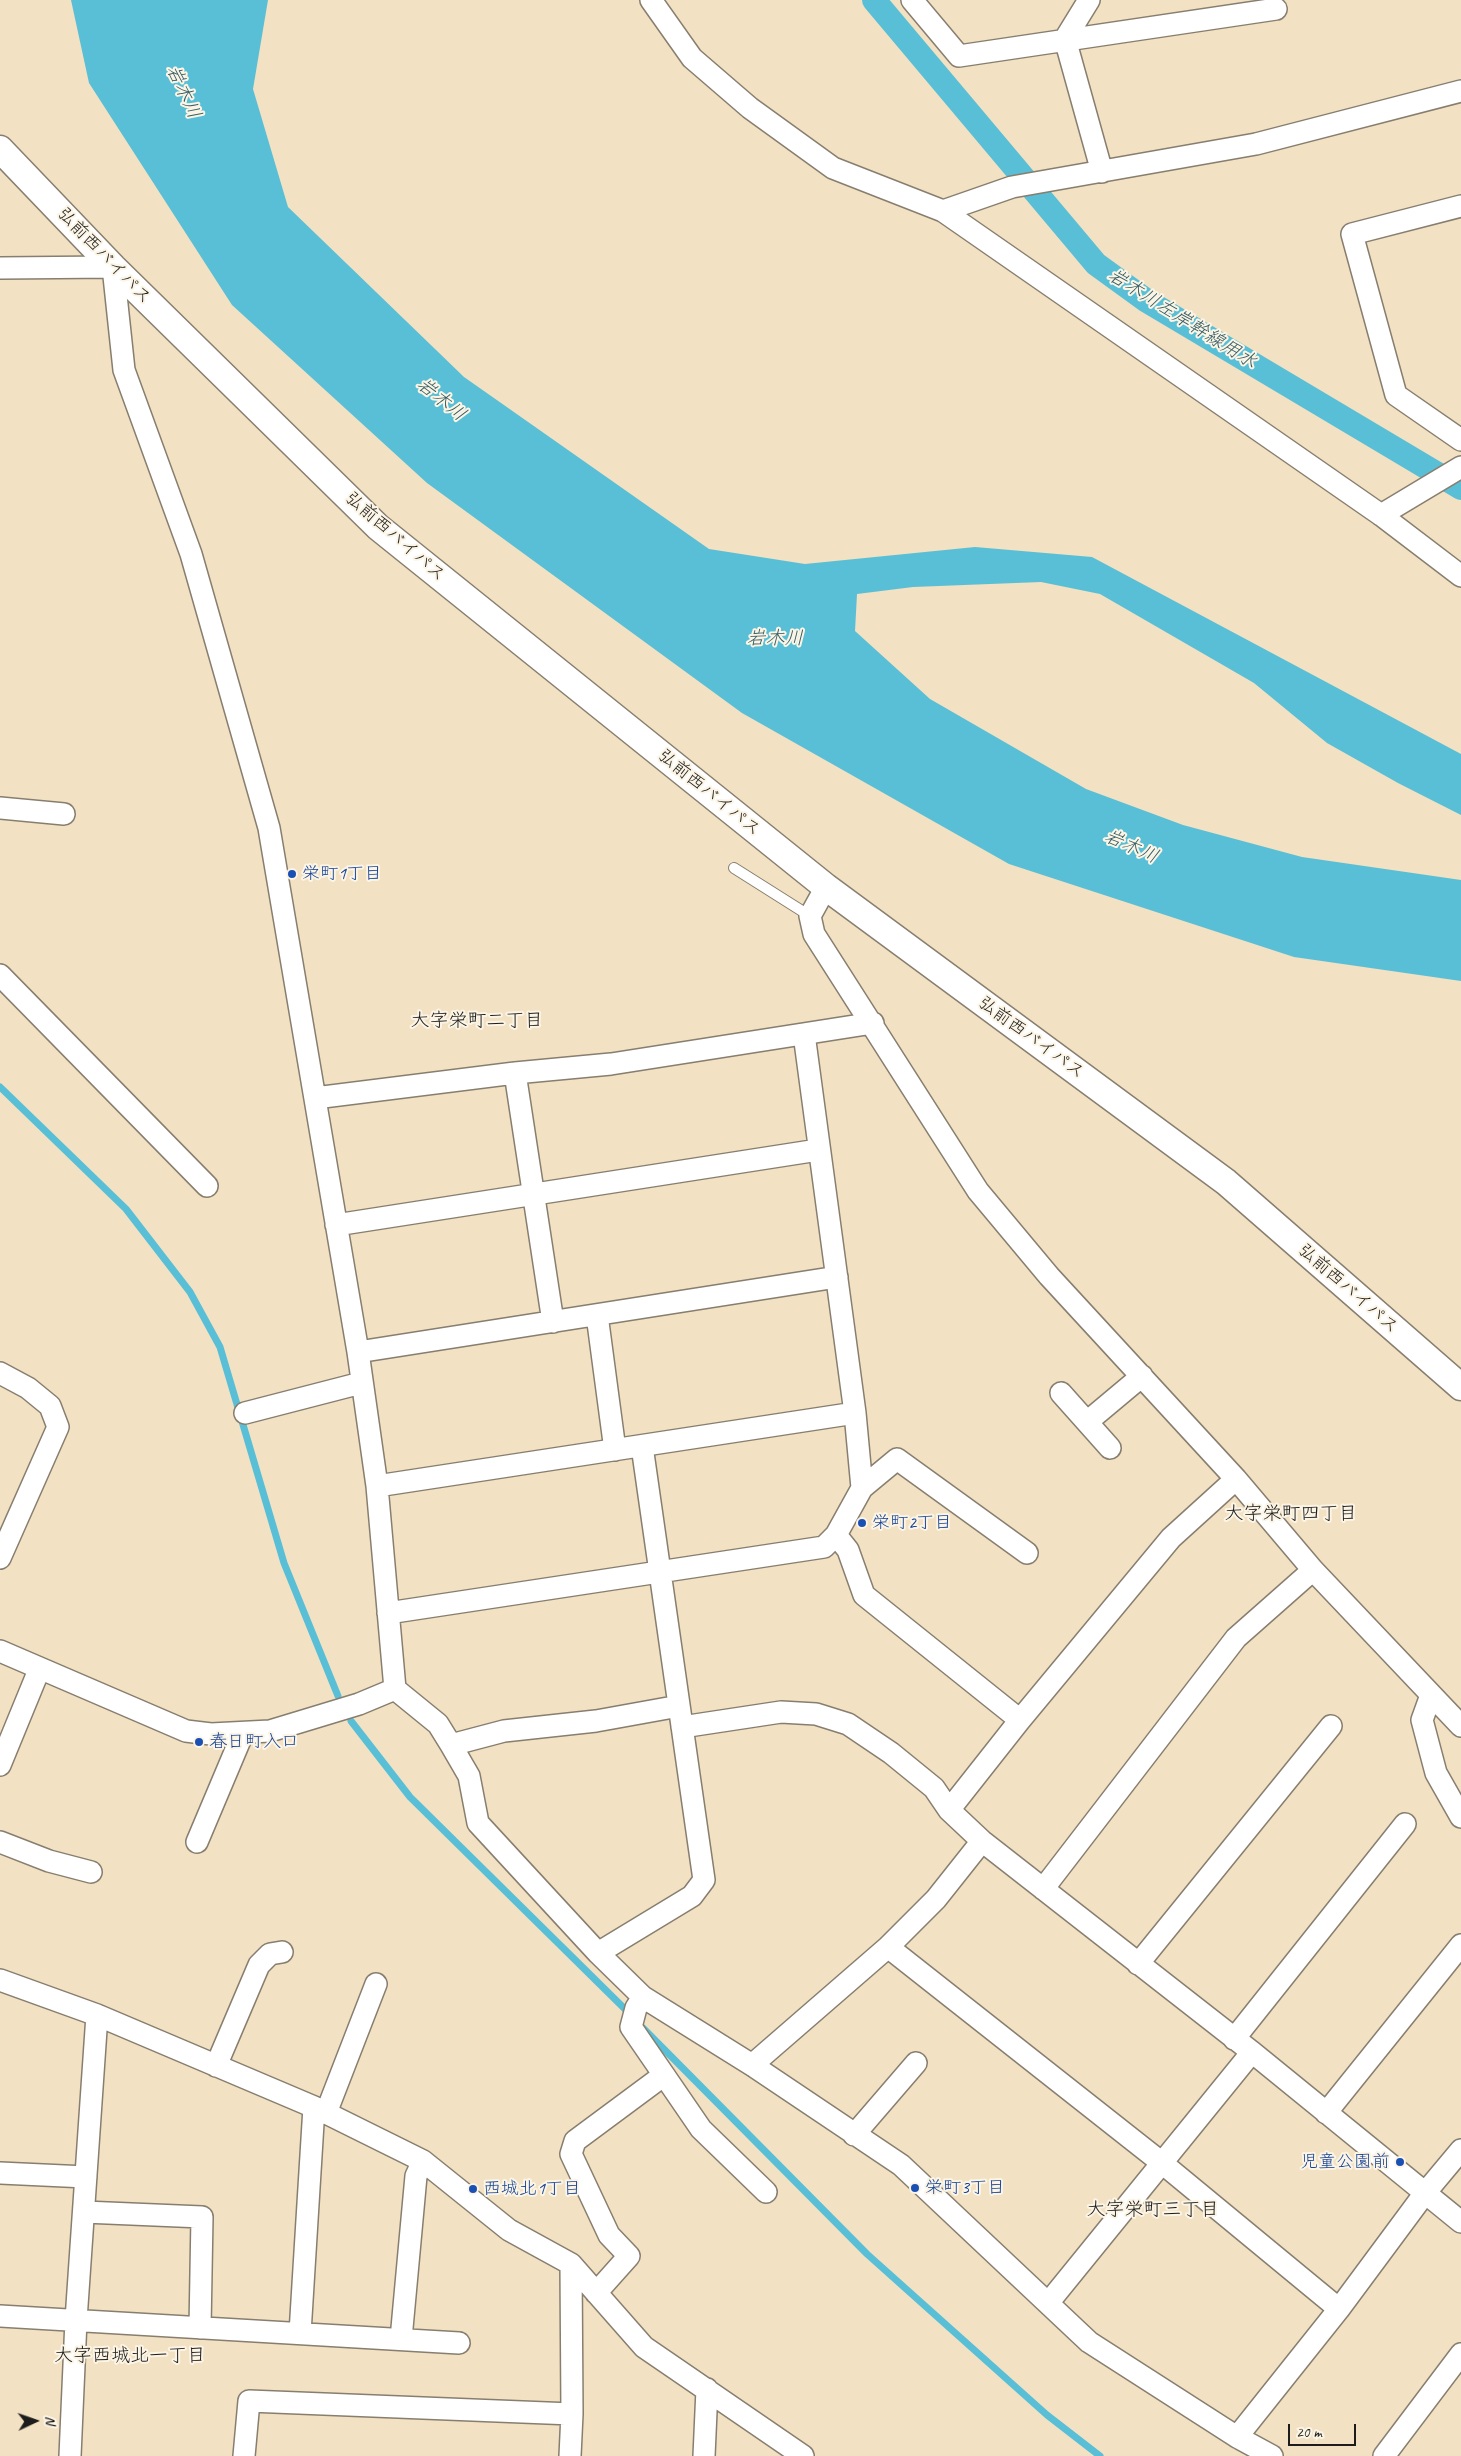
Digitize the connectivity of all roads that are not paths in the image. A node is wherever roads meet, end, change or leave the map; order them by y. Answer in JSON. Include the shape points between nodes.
{"nodes":[{"id":1,"x":651,"y":0,"type":"edge"},
{"id":2,"x":912,"y":0,"type":"edge"},
{"id":3,"x":1089,"y":0,"type":"edge"},
{"id":4,"x":1276,"y":9,"type":"dead end"},
{"id":5,"x":1065,"y":39,"type":"junction"},
{"id":6,"x":1461,"y":91,"type":"edge"},
{"id":7,"x":0,"y":149,"type":"edge"},
{"id":8,"x":1102,"y":172,"type":"junction"},
{"id":9,"x":1461,"y":206,"type":"edge"},
{"id":10,"x":943,"y":211,"type":"junction"},
{"id":11,"x":113,"y":267,"type":"junction"},
{"id":12,"x":0,"y":268,"type":"edge"},
{"id":13,"x":1461,"y":440,"type":"edge"},
{"id":14,"x":1459,"y":469,"type":"edge"},
{"id":15,"x":1381,"y":515,"type":"junction"},
{"id":16,"x":1461,"y":576,"type":"edge"},
{"id":17,"x":0,"y":808,"type":"edge"},
{"id":18,"x":64,"y":814,"type":"dead end"},
{"id":19,"x":734,"y":868,"type":"dead end"},
{"id":20,"x":826,"y":887,"type":"junction"},
{"id":21,"x":810,"y":916,"type":"junction"},
{"id":22,"x":0,"y":975,"type":"edge"},
{"id":23,"x":872,"y":1023,"type":"junction"},
{"id":24,"x":804,"y":1034,"type":"junction"},
{"id":25,"x":515,"y":1073,"type":"junction"},
{"id":26,"x":315,"y":1098,"type":"junction"},
{"id":27,"x":818,"y":1150,"type":"junction"},
{"id":28,"x":207,"y":1186,"type":"dead end"},
{"id":29,"x":533,"y":1195,"type":"junction"},
{"id":30,"x":336,"y":1225,"type":"junction"},
{"id":31,"x":837,"y":1277,"type":"junction"},
{"id":32,"x":597,"y":1315,"type":"junction"},
{"id":33,"x":553,"y":1322,"type":"junction"},
{"id":34,"x":358,"y":1352,"type":"junction"},
{"id":35,"x":0,"y":1373,"type":"edge"},
{"id":36,"x":1142,"y":1376,"type":"junction"},
{"id":37,"x":361,"y":1383,"type":"junction"},
{"id":38,"x":1461,"y":1387,"type":"edge"},
{"id":39,"x":1061,"y":1393,"type":"dead end"},
{"id":40,"x":245,"y":1413,"type":"dead end"},
{"id":41,"x":855,"y":1413,"type":"junction"},
{"id":42,"x":1087,"y":1422,"type":"junction"},
{"id":43,"x":642,"y":1446,"type":"junction"},
{"id":44,"x":1110,"y":1448,"type":"dead end"},
{"id":45,"x":615,"y":1450,"type":"junction"},
{"id":46,"x":1236,"y":1479,"type":"junction"},
{"id":47,"x":377,"y":1486,"type":"junction"},
{"id":48,"x":862,"y":1488,"type":"junction"},
{"id":49,"x":836,"y":1535,"type":"junction"},
{"id":50,"x":1027,"y":1553,"type":"dead end"},
{"id":51,"x":0,"y":1558,"type":"edge"},
{"id":52,"x":1313,"y":1570,"type":"junction"},
{"id":53,"x":659,"y":1572,"type":"junction"},
{"id":54,"x":388,"y":1613,"type":"junction"},
{"id":55,"x":0,"y":1651,"type":"edge"},
{"id":56,"x":39,"y":1670,"type":"junction"},
{"id":57,"x":395,"y":1689,"type":"junction"},
{"id":58,"x":1430,"y":1695,"type":"junction"},
{"id":59,"x":680,"y":1717,"type":"junction"},
{"id":60,"x":1020,"y":1720,"type":"junction"},
{"id":61,"x":1331,"y":1726,"type":"dead end"},
{"id":62,"x":1461,"y":1726,"type":"edge"},
{"id":63,"x":243,"y":1733,"type":"junction"},
{"id":64,"x":451,"y":1744,"type":"junction"},
{"id":65,"x":0,"y":1765,"type":"edge"},
{"id":66,"x":949,"y":1810,"type":"junction"},
{"id":67,"x":1461,"y":1817,"type":"edge"},
{"id":68,"x":1405,"y":1824,"type":"dead end"},
{"id":69,"x":982,"y":1841,"type":"junction"},
{"id":70,"x":0,"y":1842,"type":"edge"},
{"id":71,"x":197,"y":1842,"type":"dead end"},
{"id":72,"x":91,"y":1872,"type":"dead end"},
{"id":73,"x":1043,"y":1889,"type":"junction"},
{"id":74,"x":1461,"y":1945,"type":"edge"},
{"id":75,"x":888,"y":1947,"type":"junction"},
{"id":76,"x":282,"y":1952,"type":"dead end"},
{"id":77,"x":598,"y":1953,"type":"junction"},
{"id":78,"x":1138,"y":1964,"type":"junction"},
{"id":79,"x":0,"y":1980,"type":"edge"},
{"id":80,"x":376,"y":1984,"type":"dead end"},
{"id":81,"x":637,"y":2011,"type":"junction"},
{"id":82,"x":97,"y":2015,"type":"junction"},
{"id":83,"x":1234,"y":2039,"type":"junction"},
{"id":84,"x":1252,"y":2052,"type":"junction"},
{"id":85,"x":916,"y":2064,"type":"dead end"},
{"id":86,"x":752,"y":2065,"type":"junction"},
{"id":87,"x":216,"y":2066,"type":"junction"},
{"id":88,"x":664,"y":2075,"type":"junction"},
{"id":89,"x":320,"y":2110,"type":"junction"},
{"id":90,"x":1326,"y":2113,"type":"junction"},
{"id":91,"x":854,"y":2135,"type":"junction"},
{"id":92,"x":1461,"y":2150,"type":"edge"},
{"id":93,"x":423,"y":2161,"type":"junction"},
{"id":94,"x":1162,"y":2163,"type":"junction"},
{"id":95,"x":0,"y":2173,"type":"edge"},
{"id":96,"x":86,"y":2178,"type":"junction"},
{"id":97,"x":766,"y":2192,"type":"dead end"},
{"id":98,"x":1425,"y":2193,"type":"junction"},
{"id":99,"x":84,"y":2212,"type":"junction"},
{"id":100,"x":1461,"y":2222,"type":"edge"},
{"id":101,"x":571,"y":2264,"type":"junction"},
{"id":102,"x":596,"y":2293,"type":"junction"},
{"id":103,"x":1049,"y":2302,"type":"junction"},
{"id":104,"x":1339,"y":2309,"type":"junction"},
{"id":105,"x":0,"y":2316,"type":"edge"},
{"id":106,"x":76,"y":2320,"type":"junction"},
{"id":107,"x":200,"y":2328,"type":"junction"},
{"id":108,"x":300,"y":2334,"type":"junction"},
{"id":109,"x":401,"y":2339,"type":"junction"},
{"id":110,"x":459,"y":2342,"type":"dead end"},
{"id":111,"x":1461,"y":2354,"type":"edge"},
{"id":112,"x":707,"y":2389,"type":"junction"},
{"id":113,"x":572,"y":2414,"type":"junction"},
{"id":114,"x":1237,"y":2437,"type":"junction"},
{"id":115,"x":70,"y":2456,"type":"edge"},
{"id":116,"x":244,"y":2456,"type":"edge"},
{"id":117,"x":570,"y":2456,"type":"edge"},
{"id":118,"x":704,"y":2456,"type":"edge"},
{"id":119,"x":803,"y":2456,"type":"edge"},
{"id":120,"x":1272,"y":2456,"type":"edge"},
{"id":121,"x":1384,"y":2456,"type":"edge"}],
"edges":[{"from":1,"to":10,"type":"street","via":[[692,58],[750,108],[833,168]]},
{"from":2,"to":5,"type":"street","via":[[959,56]]},
{"from":3,"to":5,"type":"street"},
{"from":4,"to":5,"type":"street"},
{"from":5,"to":8,"type":"street"},
{"from":6,"to":8,"type":"street","via":[[1256,144]]},
{"from":7,"to":11,"type":"street","name":"弘前西バイパス"},
{"from":8,"to":10,"type":"street","via":[[1012,187]]},
{"from":9,"to":13,"type":"street","via":[[1352,234],[1396,395]]},
{"from":10,"to":15,"type":"street"},
{"from":11,"to":12,"type":"street"},
{"from":11,"to":20,"type":"street","name":"弘前西バイパス","via":[[378,527]]},
{"from":11,"to":26,"type":"street","via":[[124,370],[191,554],[269,828]]},
{"from":14,"to":15,"type":"street"},
{"from":15,"to":16,"type":"street"},
{"from":17,"to":18,"type":"street"},
{"from":19,"to":21,"type":"lane"},
{"from":20,"to":21,"type":"street"},
{"from":20,"to":38,"type":"street","name":"弘前西バイパス","via":[[1226,1182]]},
{"from":21,"to":23,"type":"street","via":[[814,934]]},
{"from":22,"to":28,"type":"street"},
{"from":23,"to":24,"type":"street"},
{"from":23,"to":36,"type":"street","via":[[978,1192],[1049,1276]]},
{"from":24,"to":25,"type":"street","via":[[611,1064]]},
{"from":24,"to":27,"type":"street"},
{"from":25,"to":26,"type":"street"},
{"from":25,"to":29,"type":"street"},
{"from":26,"to":30,"type":"street"},
{"from":27,"to":29,"type":"street"},
{"from":27,"to":31,"type":"street"},
{"from":29,"to":30,"type":"street"},
{"from":29,"to":33,"type":"street"},
{"from":30,"to":34,"type":"street"},
{"from":31,"to":32,"type":"street"},
{"from":31,"to":41,"type":"street"},
{"from":32,"to":33,"type":"street"},
{"from":32,"to":45,"type":"street"},
{"from":33,"to":34,"type":"street"},
{"from":34,"to":37,"type":"street"},
{"from":35,"to":51,"type":"street","via":[[28,1388],[50,1406],[58,1427]]},
{"from":36,"to":42,"type":"street"},
{"from":36,"to":46,"type":"street"},
{"from":37,"to":40,"type":"street"},
{"from":37,"to":47,"type":"street"},
{"from":39,"to":42,"type":"street"},
{"from":41,"to":43,"type":"street"},
{"from":41,"to":48,"type":"street"},
{"from":42,"to":44,"type":"street"},
{"from":43,"to":45,"type":"street"},
{"from":43,"to":53,"type":"street"},
{"from":45,"to":47,"type":"street"},
{"from":46,"to":52,"type":"street"},
{"from":46,"to":60,"type":"street","via":[[1171,1538]]},
{"from":47,"to":54,"type":"street"},
{"from":48,"to":49,"type":"street"},
{"from":48,"to":50,"type":"street","via":[[897,1459]]},
{"from":49,"to":53,"type":"street","via":[[824,1547]]},
{"from":49,"to":60,"type":"street","via":[[848,1550],[864,1595]]},
{"from":52,"to":58,"type":"street"},
{"from":52,"to":73,"type":"street","via":[[1236,1638]]},
{"from":53,"to":54,"type":"street"},
{"from":53,"to":59,"type":"street"},
{"from":54,"to":57,"type":"street"},
{"from":55,"to":56,"type":"street"},
{"from":56,"to":63,"type":"street","via":[[186,1731]]},
{"from":56,"to":65,"type":"street"},
{"from":57,"to":63,"type":"street","via":[[270,1732]]},
{"from":57,"to":64,"type":"street","via":[[438,1724]]},
{"from":58,"to":62,"type":"street"},
{"from":58,"to":67,"type":"street","via":[[1422,1720],[1436,1773]]},
{"from":59,"to":64,"type":"street","via":[[596,1721],[504,1732]]},
{"from":59,"to":66,"type":"street","via":[[781,1712],[816,1714],[848,1724],[934,1788]]},
{"from":59,"to":77,"type":"street","via":[[704,1880],[692,1896]]},
{"from":60,"to":66,"type":"street"},
{"from":61,"to":78,"type":"street"},
{"from":63,"to":71,"type":"street"},
{"from":64,"to":77,"type":"street","via":[[469,1776],[478,1823]]},
{"from":66,"to":69,"type":"street"},
{"from":68,"to":83,"type":"street"},
{"from":69,"to":73,"type":"street"},
{"from":69,"to":75,"type":"street","via":[[936,1899]]},
{"from":70,"to":72,"type":"street","via":[[49,1861]]},
{"from":73,"to":78,"type":"street"},
{"from":74,"to":90,"type":"street"},
{"from":75,"to":86,"type":"street"},
{"from":75,"to":94,"type":"street"},
{"from":76,"to":87,"type":"street","via":[[270,1954],[259,1965]]},
{"from":77,"to":81,"type":"street"},
{"from":78,"to":83,"type":"street"},
{"from":79,"to":82,"type":"street"},
{"from":80,"to":89,"type":"street"},
{"from":81,"to":86,"type":"street"},
{"from":81,"to":88,"type":"street"},
{"from":82,"to":87,"type":"street"},
{"from":82,"to":96,"type":"street"},
{"from":83,"to":84,"type":"street"},
{"from":84,"to":90,"type":"street"},
{"from":84,"to":94,"type":"street"},
{"from":85,"to":91,"type":"street"},
{"from":86,"to":91,"type":"street"},
{"from":87,"to":89,"type":"street"},
{"from":88,"to":97,"type":"street","via":[[701,2129]]},
{"from":88,"to":102,"type":"street","via":[[575,2141],[572,2154],[575,2164],[609,2235],[629,2256]]},
{"from":89,"to":93,"type":"street"},
{"from":89,"to":108,"type":"street"},
{"from":90,"to":98,"type":"street"},
{"from":91,"to":103,"type":"street","via":[[901,2165]]},
{"from":92,"to":98,"type":"street"},
{"from":93,"to":101,"type":"street","via":[[509,2230]]},
{"from":93,"to":109,"type":"street","via":[[416,2176]]},
{"from":94,"to":103,"type":"street"},
{"from":94,"to":104,"type":"street"},
{"from":95,"to":96,"type":"street"},
{"from":96,"to":99,"type":"street"},
{"from":98,"to":100,"type":"street"},
{"from":98,"to":104,"type":"street"},
{"from":99,"to":106,"type":"street"},
{"from":99,"to":107,"type":"street","via":[[202,2217]]},
{"from":101,"to":102,"type":"street"},
{"from":101,"to":113,"type":"street"},
{"from":102,"to":112,"type":"street","via":[[644,2347]]},
{"from":103,"to":114,"type":"street","via":[[1089,2342]]},
{"from":104,"to":114,"type":"street"},
{"from":105,"to":106,"type":"street"},
{"from":106,"to":107,"type":"street"},
{"from":106,"to":115,"type":"street"},
{"from":107,"to":108,"type":"street"},
{"from":108,"to":109,"type":"street"},
{"from":109,"to":110,"type":"street"},
{"from":111,"to":121,"type":"street"},
{"from":112,"to":118,"type":"street"},
{"from":112,"to":119,"type":"street"},
{"from":113,"to":116,"type":"street","via":[[248,2401]]},
{"from":113,"to":117,"type":"street"},
{"from":114,"to":120,"type":"street"}]}
